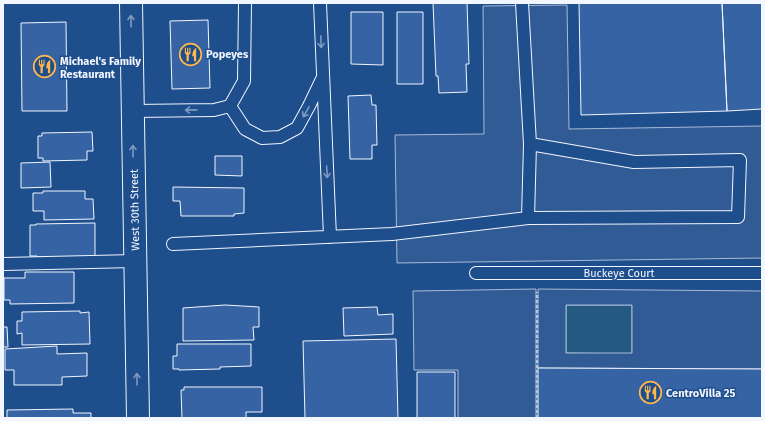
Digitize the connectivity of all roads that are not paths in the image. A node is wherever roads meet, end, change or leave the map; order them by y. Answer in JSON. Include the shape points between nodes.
{"nodes":[{"id":1,"x":131,"y":3,"type":"edge"},
{"id":2,"x":245,"y":3,"type":"edge"},
{"id":3,"x":320,"y":3,"type":"edge"},
{"id":4,"x":522,"y":3,"type":"edge"},
{"id":5,"x":322,"y":77,"type":"junction"},
{"id":6,"x":230,"y":106,"type":"junction"},
{"id":7,"x":133,"y":111,"type":"junction"},
{"id":8,"x":530,"y":144,"type":"junction"},
{"id":9,"x":528,"y":218,"type":"junction"},
{"id":10,"x":330,"y":236,"type":"junction"},
{"id":11,"x":173,"y":244,"type":"dead end"},
{"id":12,"x":135,"y":261,"type":"junction"},
{"id":13,"x":3,"y":264,"type":"edge"},
{"id":14,"x":476,"y":273,"type":"dead end"},
{"id":15,"x":762,"y":273,"type":"edge"},
{"id":16,"x":138,"y":418,"type":"edge"}],
"edges":[{"from":7,"to":1,"type":"street","name":"West 30th Street","one_way":true},
{"from":2,"to":6,"type":"lane","via":[[244,81]]},
{"from":3,"to":5,"type":"lane","one_way":true},
{"from":4,"to":8,"type":"lane"},
{"from":5,"to":6,"type":"lane","one_way":true,"via":[[297,128],[280,137],[262,138],[245,130]]},
{"from":5,"to":10,"type":"lane","one_way":true},
{"from":6,"to":7,"type":"lane","one_way":true,"via":[[214,110]]},
{"from":12,"to":7,"type":"street","name":"West 30th Street","one_way":true},
{"from":8,"to":9,"type":"lane"},
{"from":8,"to":9,"type":"lane","via":[[634,162],[740,160],[738,217]]},
{"from":9,"to":10,"type":"lane","via":[[392,234]]},
{"from":10,"to":11,"type":"lane"},
{"from":12,"to":13,"type":"lane"},
{"from":16,"to":12,"type":"street","name":"West 30th Street","one_way":true},
{"from":14,"to":15,"type":"lane","name":"Buckeye Court"}]}
